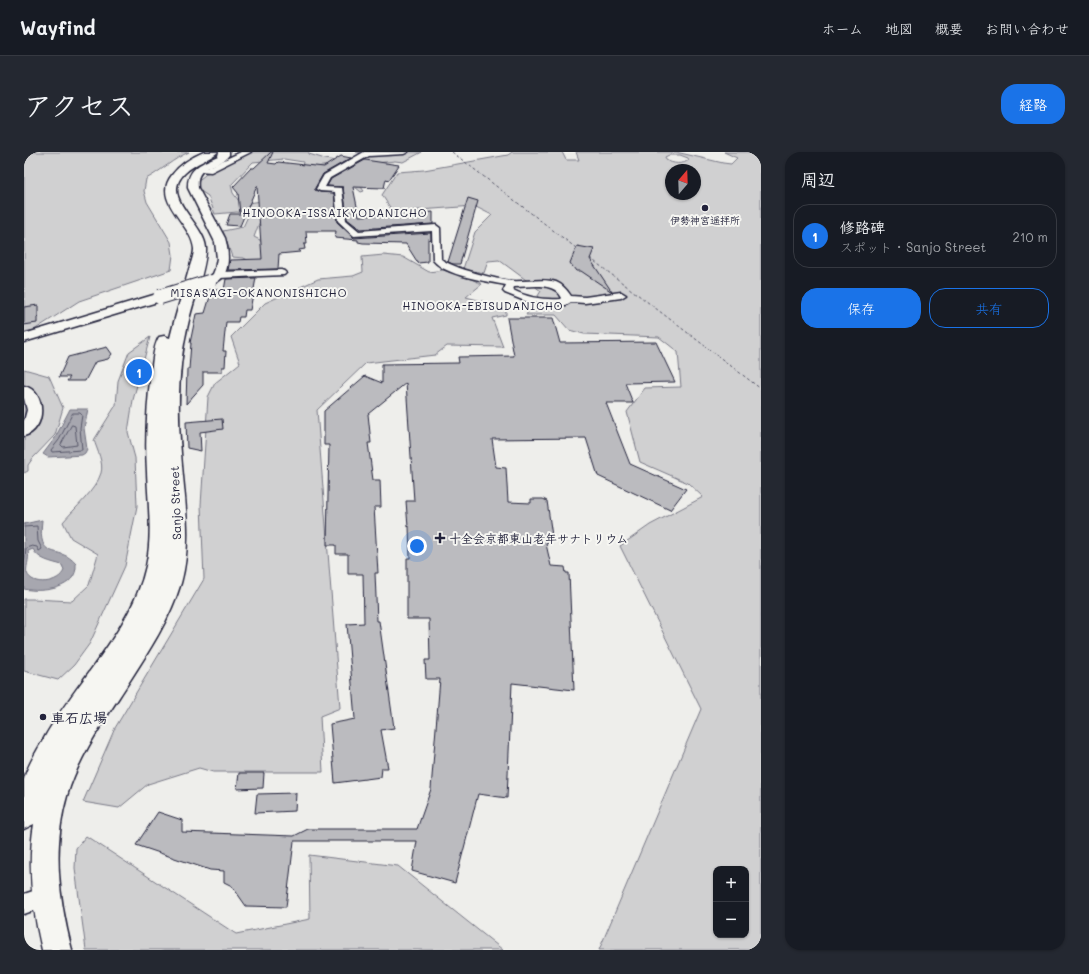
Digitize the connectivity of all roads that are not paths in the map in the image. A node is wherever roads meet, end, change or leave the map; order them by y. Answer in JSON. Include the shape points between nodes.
{"nodes":[{"id":1,"x":203,"y":152,"type":"edge"},
{"id":2,"x":213,"y":152,"type":"edge"},
{"id":3,"x":224,"y":152,"type":"edge"},
{"id":4,"x":247,"y":152,"type":"edge"},
{"id":5,"x":404,"y":152,"type":"edge"},
{"id":6,"x":198,"y":170,"type":"junction"},
{"id":7,"x":281,"y":273,"type":"dead end"},
{"id":8,"x":214,"y":278,"type":"junction"},
{"id":9,"x":511,"y":284,"type":"junction"},
{"id":10,"x":622,"y":296,"type":"dead end"},
{"id":11,"x":566,"y":299,"type":"junction"},
{"id":12,"x":24,"y":338,"type":"edge"},
{"id":13,"x":24,"y":390,"type":"edge"},
{"id":14,"x":24,"y":431,"type":"edge"},
{"id":15,"x":63,"y":774,"type":"junction"},
{"id":16,"x":31,"y":776,"type":"edge"},
{"id":17,"x":24,"y":816,"type":"edge"},
{"id":18,"x":34,"y":900,"type":"edge"},
{"id":19,"x":57,"y":950,"type":"edge"}],
"edges":[{"from":1,"to":16,"type":"main road","name":"Sanjo Street","via":[[169,171],[161,182],[160,190],[164,204],[185,233],[188,256],[167,327],[158,372],[155,459],[160,543],[153,579],[132,624],[108,663]]},
{"from":2,"to":15,"type":"main road","name":"Sanjo Street","via":[[182,170],[172,181],[171,191],[175,205],[195,230],[200,250],[180,324],[174,362],[171,436],[178,527],[174,566],[156,619],[90,723]]},
{"from":3,"to":6,"type":"street","via":[[221,158]]},
{"from":4,"to":6,"type":"street","via":[[208,170]]},
{"from":5,"to":9,"type":"street","via":[[367,154],[327,177],[320,189],[339,190],[342,221],[357,234],[436,228],[436,260],[455,270]]},
{"from":6,"to":8,"type":"street","via":[[192,181],[193,188],[222,246],[222,256]]},
{"from":7,"to":8,"type":"street"},
{"from":8,"to":12,"type":"street","bridge":true},
{"from":9,"to":11,"type":"street","via":[[553,284],[561,289]]},
{"from":9,"to":11,"type":"street","via":[[508,291],[515,296],[554,302],[566,302]]},
{"from":10,"to":11,"type":"street","via":[[585,300]]},
{"from":13,"to":14,"type":"street","via":[[33,402],[35,412],[34,419]]},
{"from":15,"to":16,"type":"street"},
{"from":15,"to":18,"type":"main road","name":"Sanjo Street","via":[[48,819]]},
{"from":16,"to":17,"type":"main road","name":"Sanjo Street"},
{"from":18,"to":19,"type":"main road","name":"Sanjo Street"}]}
